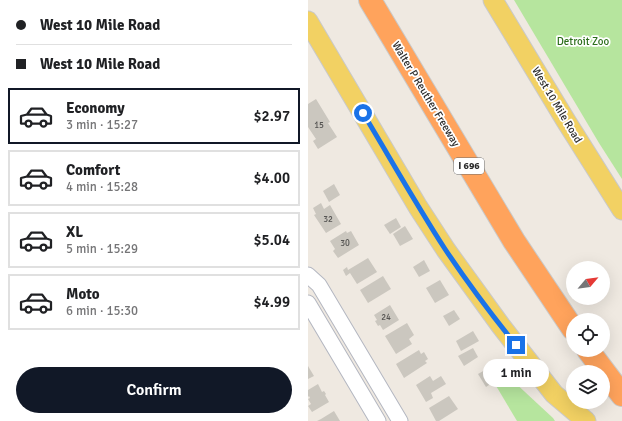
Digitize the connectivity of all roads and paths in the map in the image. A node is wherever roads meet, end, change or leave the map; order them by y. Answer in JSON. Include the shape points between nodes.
{"nodes":[{"id":1,"x":370,"y":0,"type":"edge"},
{"id":2,"x":493,"y":0,"type":"edge"},
{"id":3,"x":308,"y":21,"type":"edge"},
{"id":4,"x":622,"y":210,"type":"edge"},
{"id":5,"x":308,"y":275,"type":"edge"},
{"id":6,"x":308,"y":303,"type":"edge"},
{"id":7,"x":566,"y":319,"type":"edge"},
{"id":8,"x":359,"y":353,"type":"junction"},
{"id":9,"x":593,"y":357,"type":"edge"},
{"id":10,"x":343,"y":362,"type":"junction"},
{"id":11,"x":622,"y":394,"type":"edge"},
{"id":12,"x":378,"y":421,"type":"edge"},
{"id":13,"x":400,"y":421,"type":"edge"},
{"id":14,"x":586,"y":421,"type":"edge"}],
"edges":[{"from":1,"to":7,"type":"highway","name":"Walter P Reuther Freeway","number":"I 696","via":[[507,229]]},
{"from":2,"to":4,"type":"main road","name":"West 10 Mile Road"},
{"from":3,"to":14,"type":"main road","via":[[418,207],[450,256],[554,394]]},
{"from":5,"to":8,"type":"street","via":[[319,284]]},
{"from":6,"to":10,"type":"street"},
{"from":8,"to":10,"type":"street"},
{"from":8,"to":13,"type":"street"},
{"from":9,"to":11,"type":"highway"},
{"from":10,"to":12,"type":"street"}]}
